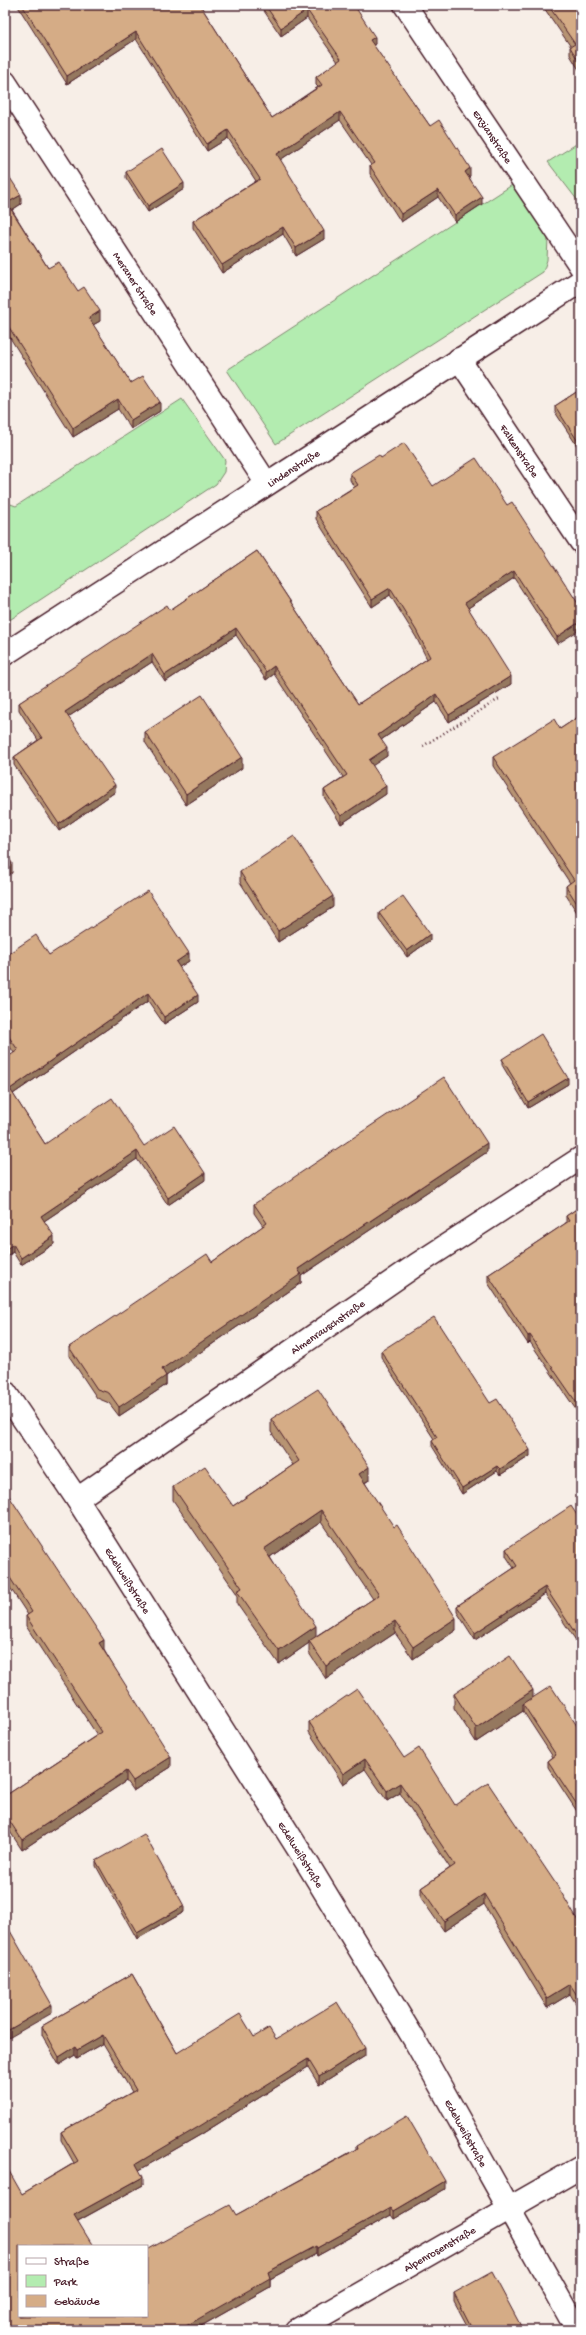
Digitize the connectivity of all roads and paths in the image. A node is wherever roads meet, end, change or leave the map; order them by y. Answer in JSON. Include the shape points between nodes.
{"nodes":[{"id":1,"x":406,"y":5,"type":"edge"},
{"id":2,"x":5,"y":82,"type":"edge"},
{"id":3,"x":581,"y":267,"type":"edge"},
{"id":4,"x":581,"y":281,"type":"edge"},
{"id":5,"x":459,"y":359,"type":"junction"},
{"id":6,"x":267,"y":484,"type":"junction"},
{"id":7,"x":581,"y":542,"type":"edge"},
{"id":8,"x":5,"y":654,"type":"edge"},
{"id":9,"x":499,"y":698,"type":"dead end"},
{"id":10,"x":423,"y":746,"type":"dead end"},
{"id":11,"x":581,"y":1158,"type":"edge"},
{"id":12,"x":5,"y":1392,"type":"edge"},
{"id":13,"x":77,"y":1499,"type":"junction"},
{"id":14,"x":581,"y":2167,"type":"edge"},
{"id":15,"x":509,"y":2206,"type":"junction"},
{"id":16,"x":297,"y":2330,"type":"edge"},
{"id":17,"x":577,"y":2330,"type":"edge"}],
"edges":[{"from":1,"to":3,"type":"street","name":"Enzianstraße"},
{"from":2,"to":6,"type":"street","name":"Meraner Straße"},
{"from":4,"to":5,"type":"street","name":"Lindenstraße"},
{"from":5,"to":6,"type":"street","name":"Lindenstraße"},
{"from":5,"to":7,"type":"street","name":"Falkenstraße"},
{"from":6,"to":8,"type":"street","name":"Lindenstraße"},
{"from":9,"to":10,"type":"path"},
{"from":11,"to":13,"type":"street","name":"Almenrauschstraße","via":[[416,1265]]},
{"from":12,"to":13,"type":"street","name":"Edelweißstraße"},
{"from":13,"to":15,"type":"street","name":"Edelweißstraße","via":[[309,1866],[414,2039]]},
{"from":14,"to":15,"type":"street","name":"Alpenrosenstraße"},
{"from":15,"to":16,"type":"street","name":"Alpenrosenstraße"},
{"from":15,"to":17,"type":"street","name":"Edelweißstraße"}]}
